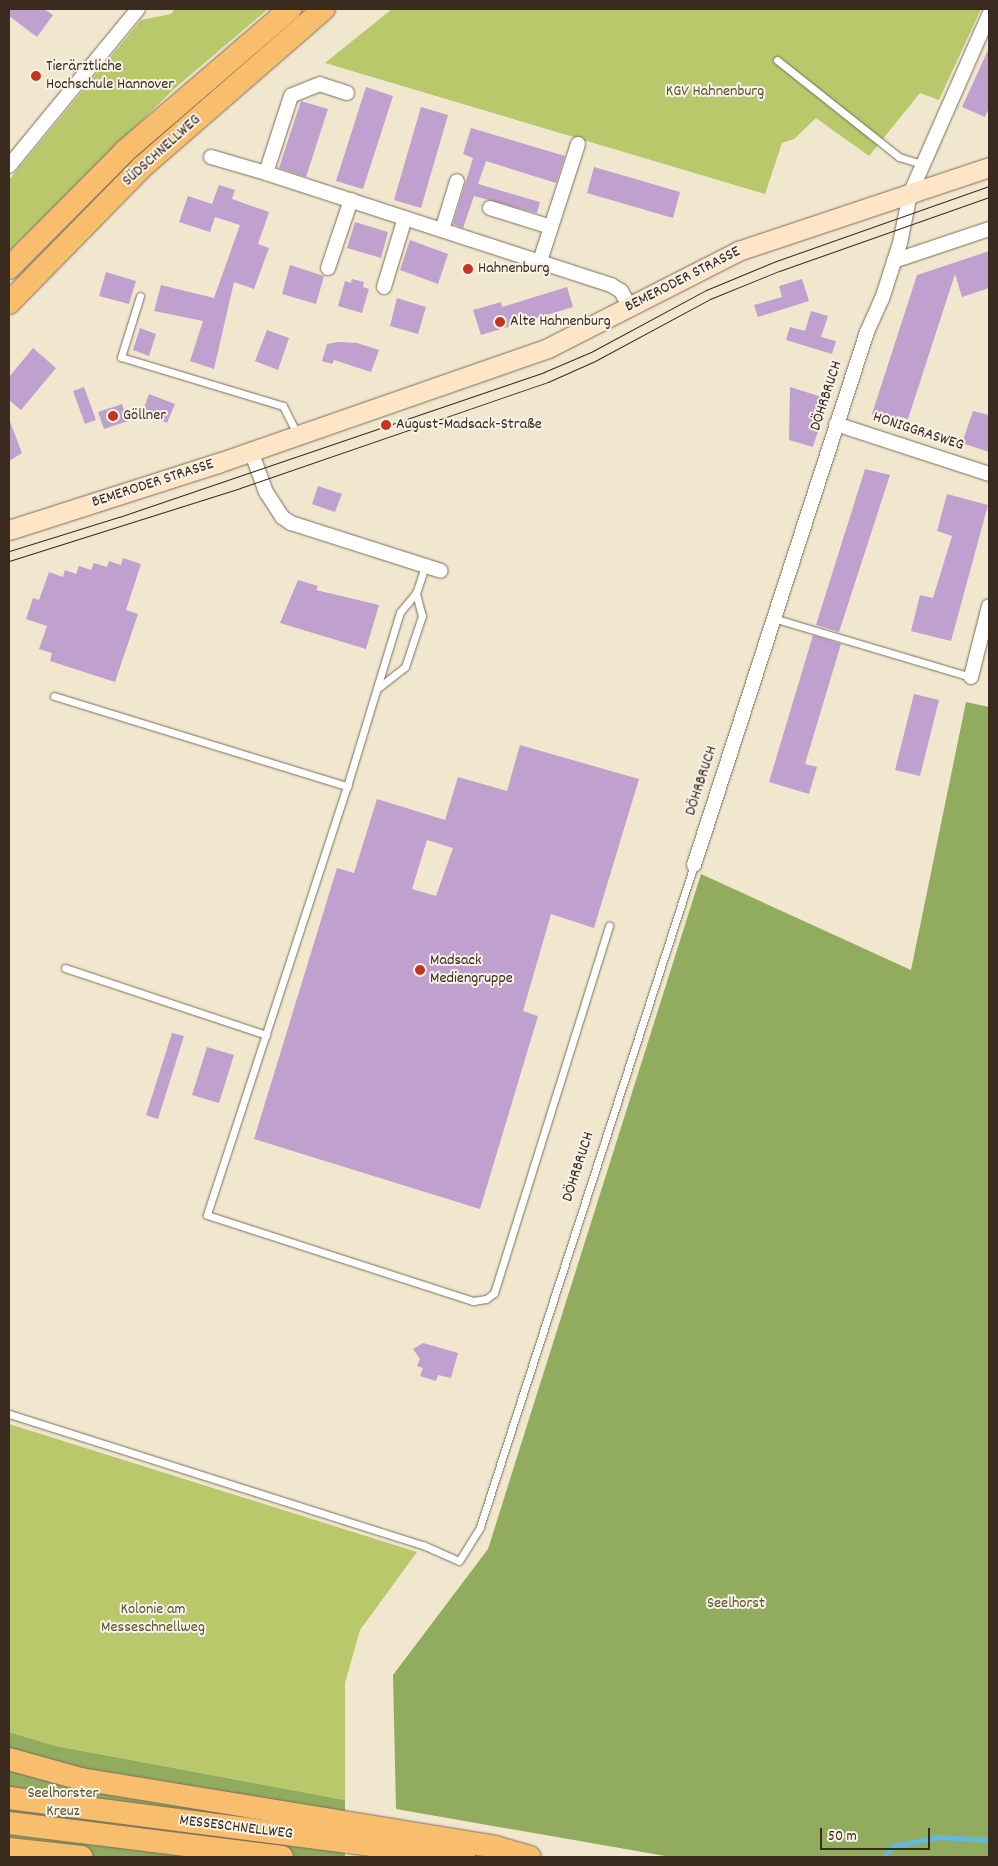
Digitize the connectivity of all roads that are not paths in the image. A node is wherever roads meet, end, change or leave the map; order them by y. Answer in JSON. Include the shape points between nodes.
{"nodes":[{"id":1,"x":138,"y":9,"type":"edge"},
{"id":2,"x":290,"y":9,"type":"edge"},
{"id":3,"x":324,"y":9,"type":"edge"},
{"id":4,"x":989,"y":15,"type":"edge"},
{"id":5,"x":777,"y":60,"type":"dead end"},
{"id":6,"x":347,"y":93,"type":"dead end"},
{"id":7,"x":578,"y":144,"type":"dead end"},
{"id":8,"x":211,"y":157,"type":"dead end"},
{"id":9,"x":922,"y":164,"type":"junction"},
{"id":10,"x":9,"y":166,"type":"edge"},
{"id":11,"x":989,"y":167,"type":"edge"},
{"id":12,"x":266,"y":173,"type":"junction"},
{"id":13,"x":457,"y":181,"type":"dead end"},
{"id":14,"x":910,"y":194,"type":"junction"},
{"id":15,"x":351,"y":200,"type":"junction"},
{"id":16,"x":490,"y":208,"type":"dead end"},
{"id":17,"x":405,"y":218,"type":"junction"},
{"id":18,"x":551,"y":227,"type":"junction"},
{"id":19,"x":989,"y":229,"type":"edge"},
{"id":20,"x":442,"y":230,"type":"junction"},
{"id":21,"x":540,"y":261,"type":"junction"},
{"id":22,"x":894,"y":261,"type":"junction"},
{"id":23,"x":9,"y":268,"type":"edge"},
{"id":24,"x":328,"y":268,"type":"dead end"},
{"id":25,"x":384,"y":286,"type":"dead end"},
{"id":26,"x":140,"y":296,"type":"dead end"},
{"id":27,"x":9,"y":303,"type":"edge"},
{"id":28,"x":630,"y":307,"type":"junction"},
{"id":29,"x":836,"y":424,"type":"junction"},
{"id":30,"x":297,"y":435,"type":"junction"},
{"id":31,"x":251,"y":451,"type":"junction"},
{"id":32,"x":989,"y":474,"type":"edge"},
{"id":33,"x":9,"y":530,"type":"edge"},
{"id":34,"x":425,"y":566,"type":"junction"},
{"id":35,"x":441,"y":571,"type":"dead end"},
{"id":36,"x":416,"y":593,"type":"junction"},
{"id":37,"x":989,"y":606,"type":"edge"},
{"id":38,"x":773,"y":618,"type":"junction"},
{"id":39,"x":971,"y":677,"type":"joint"},
{"id":40,"x":378,"y":688,"type":"junction"},
{"id":41,"x":54,"y":696,"type":"dead end"},
{"id":42,"x":347,"y":786,"type":"junction"},
{"id":43,"x":694,"y":865,"type":"joint"},
{"id":44,"x":609,"y":926,"type":"dead end"},
{"id":45,"x":64,"y":968,"type":"dead end"},
{"id":46,"x":266,"y":1035,"type":"junction"},
{"id":47,"x":9,"y":1414,"type":"edge"},
{"id":48,"x":9,"y":1759,"type":"edge"},
{"id":49,"x":9,"y":1798,"type":"edge"},
{"id":50,"x":9,"y":1823,"type":"edge"},
{"id":51,"x":9,"y":1849,"type":"edge"},
{"id":52,"x":82,"y":1857,"type":"edge"},
{"id":53,"x":282,"y":1857,"type":"edge"},
{"id":54,"x":464,"y":1857,"type":"edge"},
{"id":55,"x":530,"y":1857,"type":"edge"}],
"edges":[{"from":1,"to":10,"type":"street"},
{"from":2,"to":23,"type":"highway","name":"SÜDSCHNELLWEG","via":[[125,150]]},
{"from":3,"to":27,"type":"highway","name":"SÜDSCHNELLWEG","via":[[142,167]]},
{"from":4,"to":9,"type":"street","name":"DÖHRBRUCH"},
{"from":5,"to":9,"type":"lane","via":[[899,157]]},
{"from":6,"to":12,"type":"street","via":[[320,84],[291,96]]},
{"from":7,"to":18,"type":"street"},
{"from":8,"to":12,"type":"street"},
{"from":9,"to":14,"type":"street","name":"DÖHRBRUCH"},
{"from":11,"to":14,"type":"main road","name":"BEMERODER STRASSE"},
{"from":12,"to":15,"type":"street"},
{"from":13,"to":20,"type":"street"},
{"from":14,"to":22,"type":"street","name":"DÖHRBRUCH"},
{"from":14,"to":28,"type":"main road","name":"BEMERODER STRASSE","via":[[738,251]]},
{"from":15,"to":17,"type":"street"},
{"from":15,"to":24,"type":"street"},
{"from":16,"to":18,"type":"street"},
{"from":17,"to":20,"type":"street"},
{"from":17,"to":25,"type":"street"},
{"from":18,"to":21,"type":"street"},
{"from":19,"to":22,"type":"street"},
{"from":20,"to":21,"type":"street"},
{"from":21,"to":28,"type":"street","via":[[611,285],[621,292]]},
{"from":22,"to":29,"type":"street","name":"DÖHRBRUCH"},
{"from":26,"to":30,"type":"lane","via":[[121,357],[282,406]]},
{"from":28,"to":30,"type":"main road","name":"BEMERODER STRASSE","via":[[548,348]]},
{"from":29,"to":32,"type":"street","name":"HONIGGRASWEG"},
{"from":29,"to":38,"type":"street","name":"DÖHRBRUCH"},
{"from":30,"to":31,"type":"main road","name":"BEMERODER STRASSE"},
{"from":31,"to":33,"type":"main road","name":"BEMERODER STRASSE"},
{"from":31,"to":34,"type":"street","via":[[266,492],[282,517],[290,523]]},
{"from":34,"to":35,"type":"street"},
{"from":34,"to":36,"type":"lane"},
{"from":36,"to":40,"type":"lane","via":[[400,612]]},
{"from":36,"to":40,"type":"lane","via":[[422,616],[405,667]]},
{"from":37,"to":39,"type":"street"},
{"from":38,"to":39,"type":"lane"},
{"from":38,"to":43,"type":"street","name":"DÖHRBRUCH"},
{"from":40,"to":42,"type":"lane"},
{"from":41,"to":42,"type":"lane"},
{"from":42,"to":46,"type":"lane"},
{"from":43,"to":47,"type":"lane","name":"DÖHRBRUCH","via":[[480,1527],[458,1562],[423,1545]]},
{"from":44,"to":46,"type":"lane","via":[[494,1293],[486,1299],[473,1301],[207,1215]]},
{"from":45,"to":46,"type":"lane"},
{"from":48,"to":55,"type":"highway","via":[[81,1779],[485,1846]]},
{"from":49,"to":54,"type":"highway","name":"MESSESCHNELLWEG"},
{"from":50,"to":53,"type":"highway","name":"MESSESCHNELLWEG"},
{"from":51,"to":52,"type":"highway"}]}
